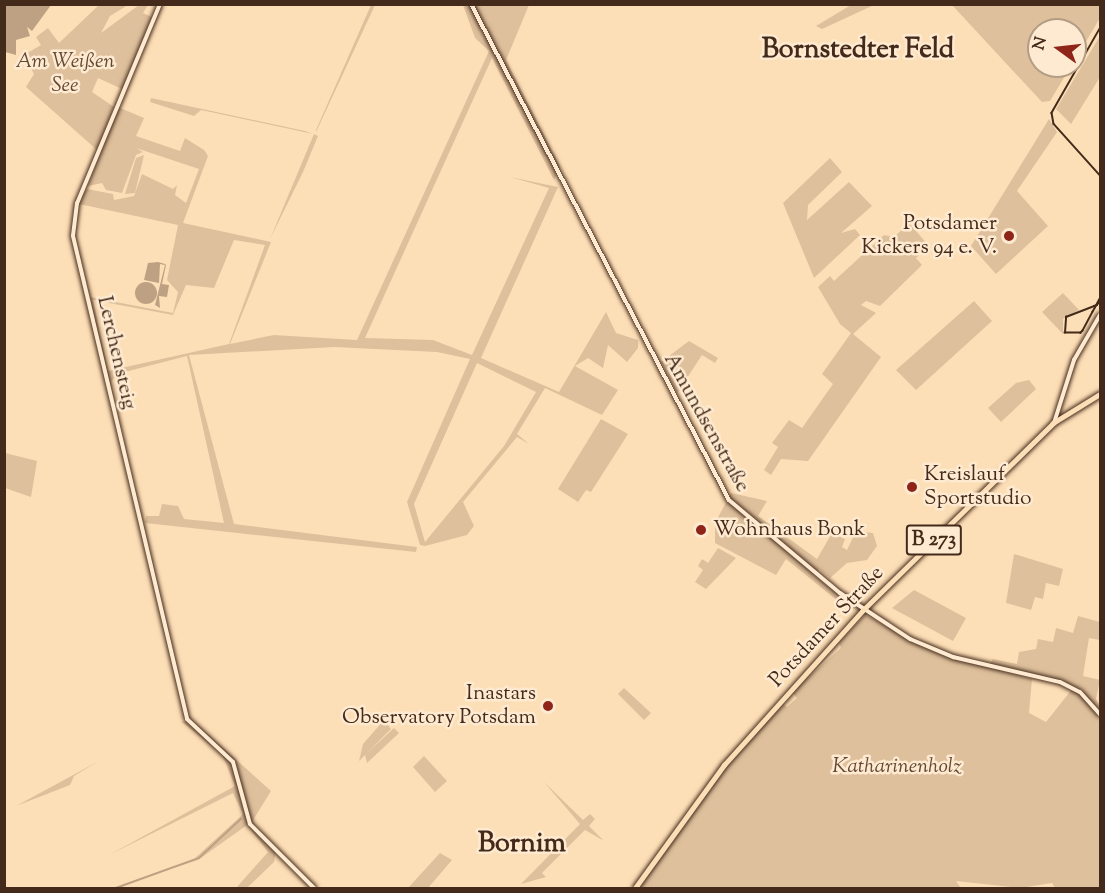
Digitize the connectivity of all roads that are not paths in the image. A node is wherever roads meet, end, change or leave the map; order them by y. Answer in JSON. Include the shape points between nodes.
{"nodes":[{"id":1,"x":160,"y":4,"type":"edge"},
{"id":2,"x":471,"y":4,"type":"edge"},
{"id":3,"x":1101,"y":315,"type":"edge"},
{"id":4,"x":1101,"y":394,"type":"edge"},
{"id":5,"x":1053,"y":423,"type":"junction"},
{"id":6,"x":863,"y":610,"type":"junction"},
{"id":7,"x":1101,"y":714,"type":"edge"},
{"id":8,"x":314,"y":888,"type":"edge"},
{"id":9,"x":635,"y":888,"type":"edge"}],
"edges":[{"from":1,"to":8,"type":"street","name":"Lerchensteig","via":[[72,224],[187,719],[233,762],[250,824]]},
{"from":2,"to":6,"type":"street","name":"Amundsenstraße","via":[[718,485],[751,522]]},
{"from":3,"to":5,"type":"street","via":[[1076,356]]},
{"from":4,"to":5,"type":"main road","name":"Potsdamer Straße","number":"B 273"},
{"from":5,"to":6,"type":"main road","name":"Potsdamer Straße","number":"B 273"},
{"from":6,"to":7,"type":"street","name":"Amundsenstraße","via":[[941,652],[1073,688]]},
{"from":6,"to":9,"type":"main road","name":"Potsdamer Straße","number":"B 273","via":[[724,765]]}]}
